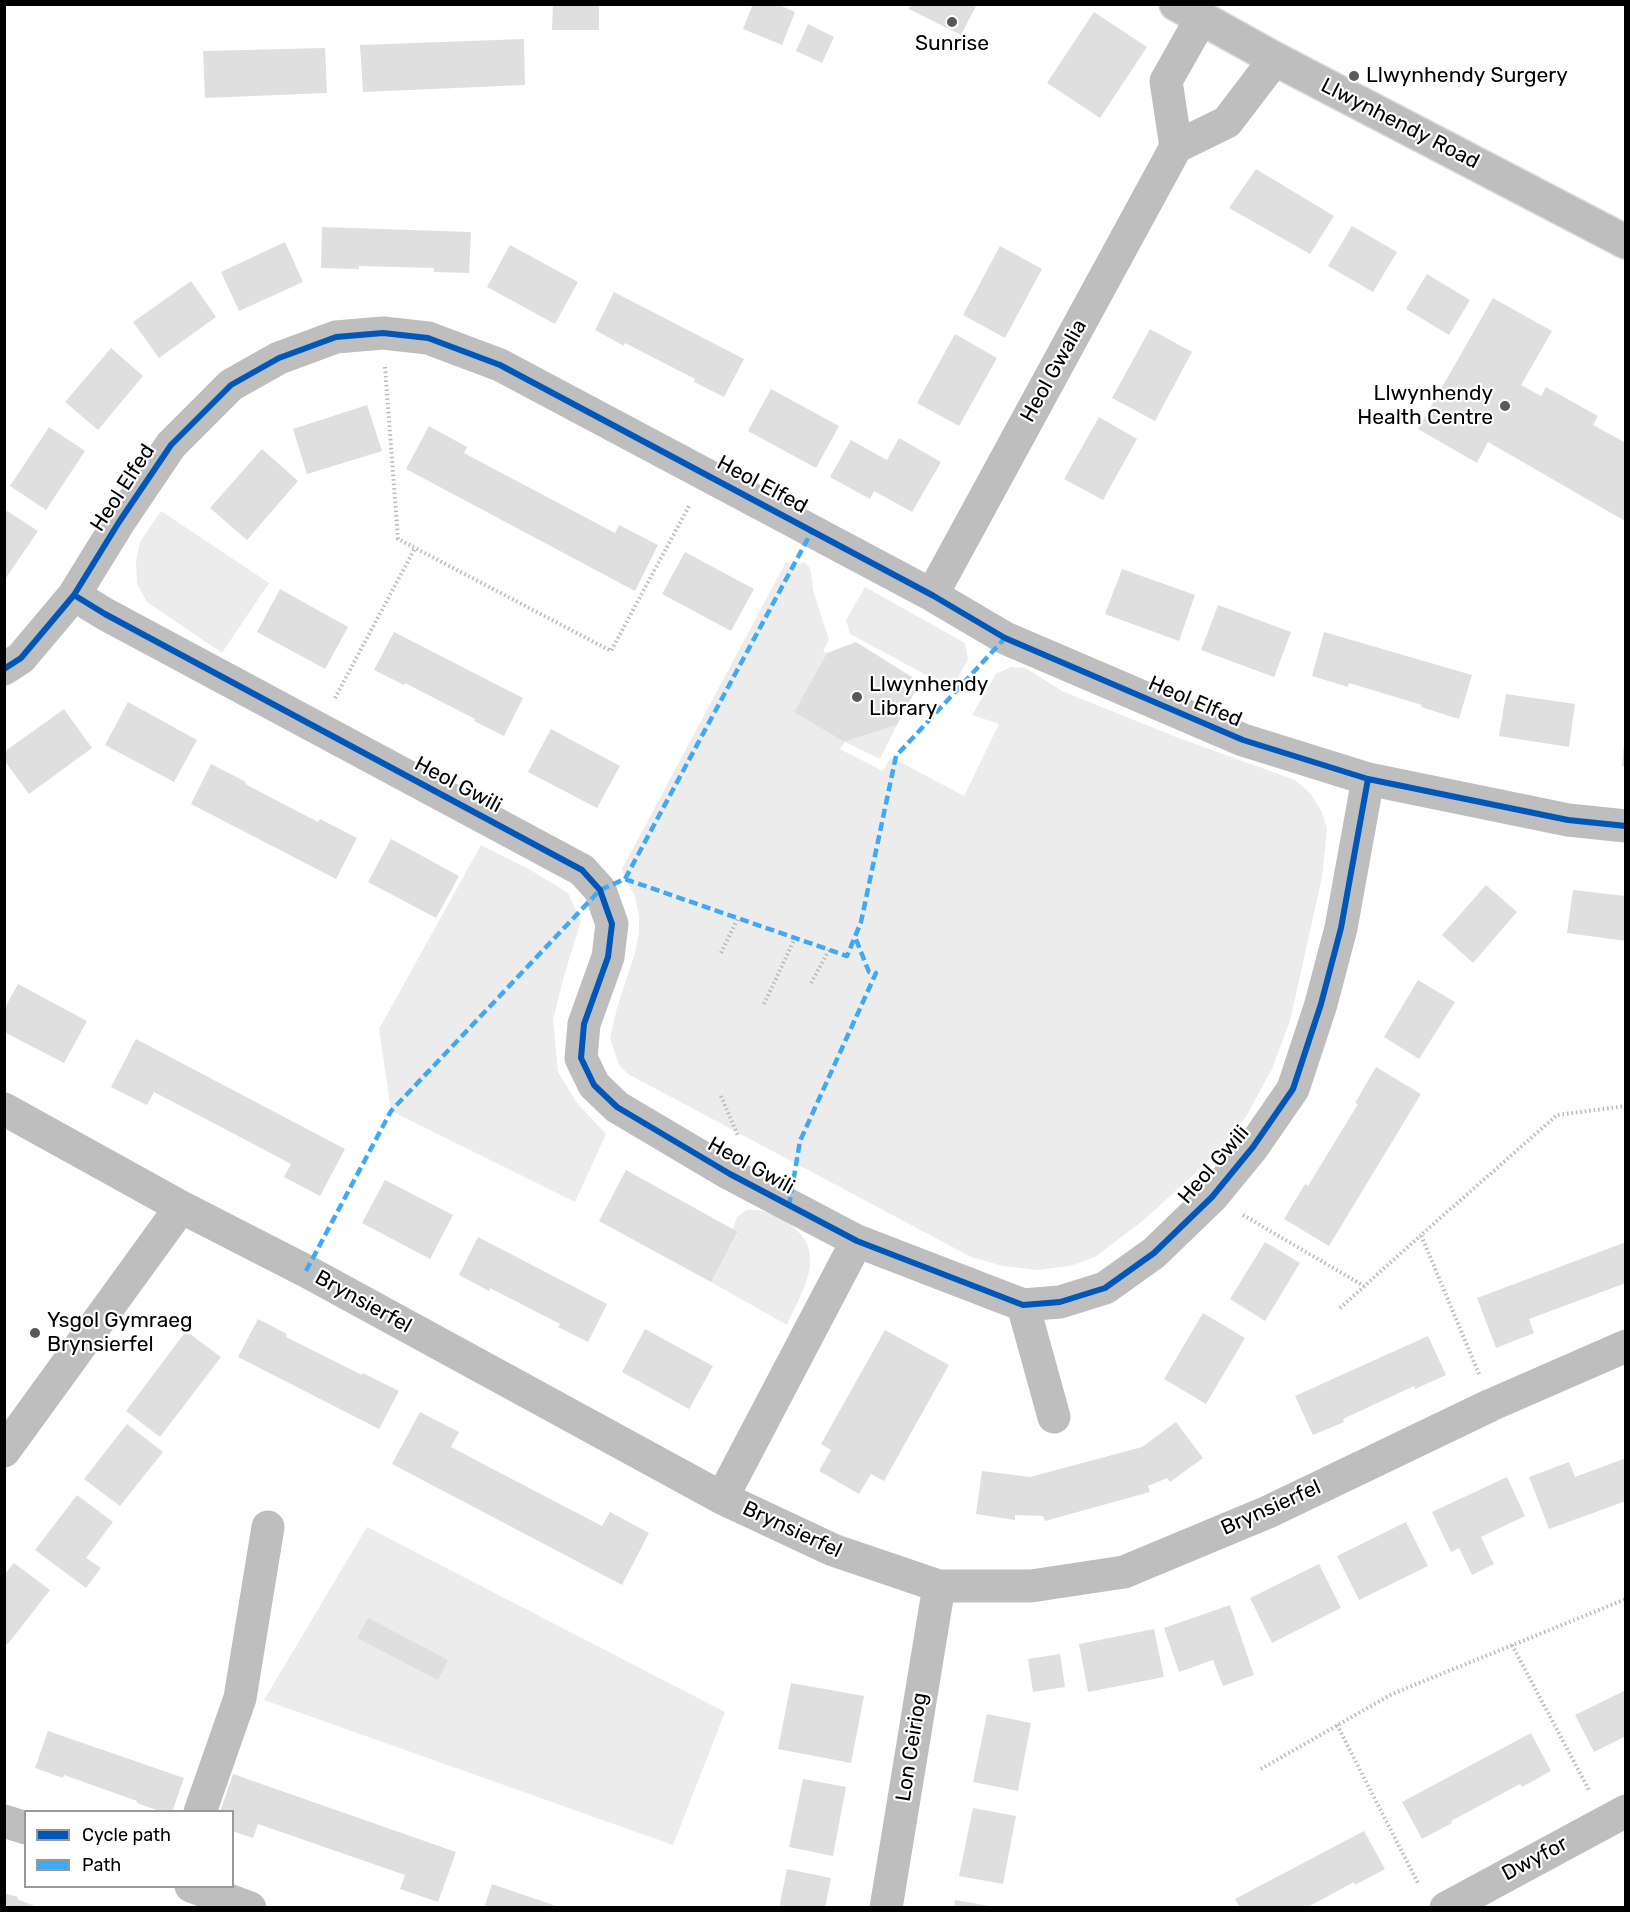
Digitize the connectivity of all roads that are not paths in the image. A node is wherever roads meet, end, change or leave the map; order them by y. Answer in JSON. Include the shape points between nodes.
{"nodes":[{"id":1,"x":1189,"y":12,"type":"edge"},
{"id":2,"x":1275,"y":59,"type":"junction"},
{"id":3,"x":1176,"y":147,"type":"junction"},
{"id":4,"x":1626,"y":242,"type":"edge"},
{"id":5,"x":74,"y":595,"type":"junction"},
{"id":6,"x":932,"y":595,"type":"junction"},
{"id":7,"x":4,"y":669,"type":"edge"},
{"id":8,"x":1368,"y":779,"type":"junction"},
{"id":9,"x":1626,"y":826,"type":"edge"},
{"id":10,"x":4,"y":1109,"type":"edge"},
{"id":11,"x":181,"y":1207,"type":"junction"},
{"id":12,"x":857,"y":1241,"type":"junction"},
{"id":13,"x":1023,"y":1305,"type":"junction"},
{"id":14,"x":1626,"y":1346,"type":"edge"},
{"id":15,"x":1054,"y":1417,"type":"dead end"},
{"id":16,"x":4,"y":1451,"type":"edge"},
{"id":17,"x":722,"y":1498,"type":"junction"},
{"id":18,"x":268,"y":1527,"type":"dead end"},
{"id":19,"x":939,"y":1586,"type":"junction"},
{"id":20,"x":201,"y":1810,"type":"edge"},
{"id":21,"x":1616,"y":1816,"type":"edge"},
{"id":22,"x":4,"y":1821,"type":"edge"},
{"id":23,"x":24,"y":1827,"type":"edge"},
{"id":24,"x":194,"y":1888,"type":"edge"},
{"id":25,"x":250,"y":1908,"type":"edge"},
{"id":26,"x":886,"y":1908,"type":"edge"},
{"id":27,"x":1446,"y":1908,"type":"edge"}],
"edges":[{"from":1,"to":2,"type":"street","name":"Llwynhendy Road"},
{"from":1,"to":3,"type":"street","via":[[1166,81]]},
{"from":2,"to":3,"type":"street","via":[[1227,122]]},
{"from":2,"to":4,"type":"street","name":"Llwynhendy Road"},
{"from":3,"to":6,"type":"street","name":"Heol Gwalia"},
{"from":5,"to":6,"type":"street","name":"Heol Elfed","via":[[171,445],[231,385],[279,358],[336,337],[383,333],[428,338],[500,365]]},
{"from":5,"to":7,"type":"street","name":"Heol Elfed","via":[[21,658]]},
{"from":5,"to":12,"type":"street","name":"Heol Gwili","via":[[582,870],[600,890],[612,924],[608,957],[584,1024],[581,1058],[594,1084],[617,1107],[730,1174]]},
{"from":6,"to":8,"type":"street","name":"Heol Elfed","via":[[1005,638],[1243,740]]},
{"from":8,"to":9,"type":"street","name":"Heol Elfed","via":[[1568,820]]},
{"from":8,"to":13,"type":"street","name":"Heol Gwili","via":[[1341,928],[1293,1089],[1212,1197],[1154,1253],[1105,1288],[1060,1302]]},
{"from":10,"to":11,"type":"street","name":"Brynsierfel"},
{"from":11,"to":16,"type":"street"},
{"from":11,"to":17,"type":"street","name":"Brynsierfel"},
{"from":12,"to":13,"type":"street","name":"Heol Gwili"},
{"from":12,"to":17,"type":"street"},
{"from":13,"to":15,"type":"street"},
{"from":14,"to":19,"type":"street","name":"Brynsierfel","via":[[1491,1405],[1268,1512],[1124,1572],[1031,1586]]},
{"from":17,"to":19,"type":"street","name":"Brynsierfel","via":[[833,1550]]},
{"from":18,"to":20,"type":"street","via":[[240,1698]]},
{"from":19,"to":26,"type":"street","name":"Lon Ceiriog"},
{"from":21,"to":27,"type":"street","name":"Dwyfor"},
{"from":22,"to":23,"type":"street"},
{"from":24,"to":25,"type":"street"}]}
